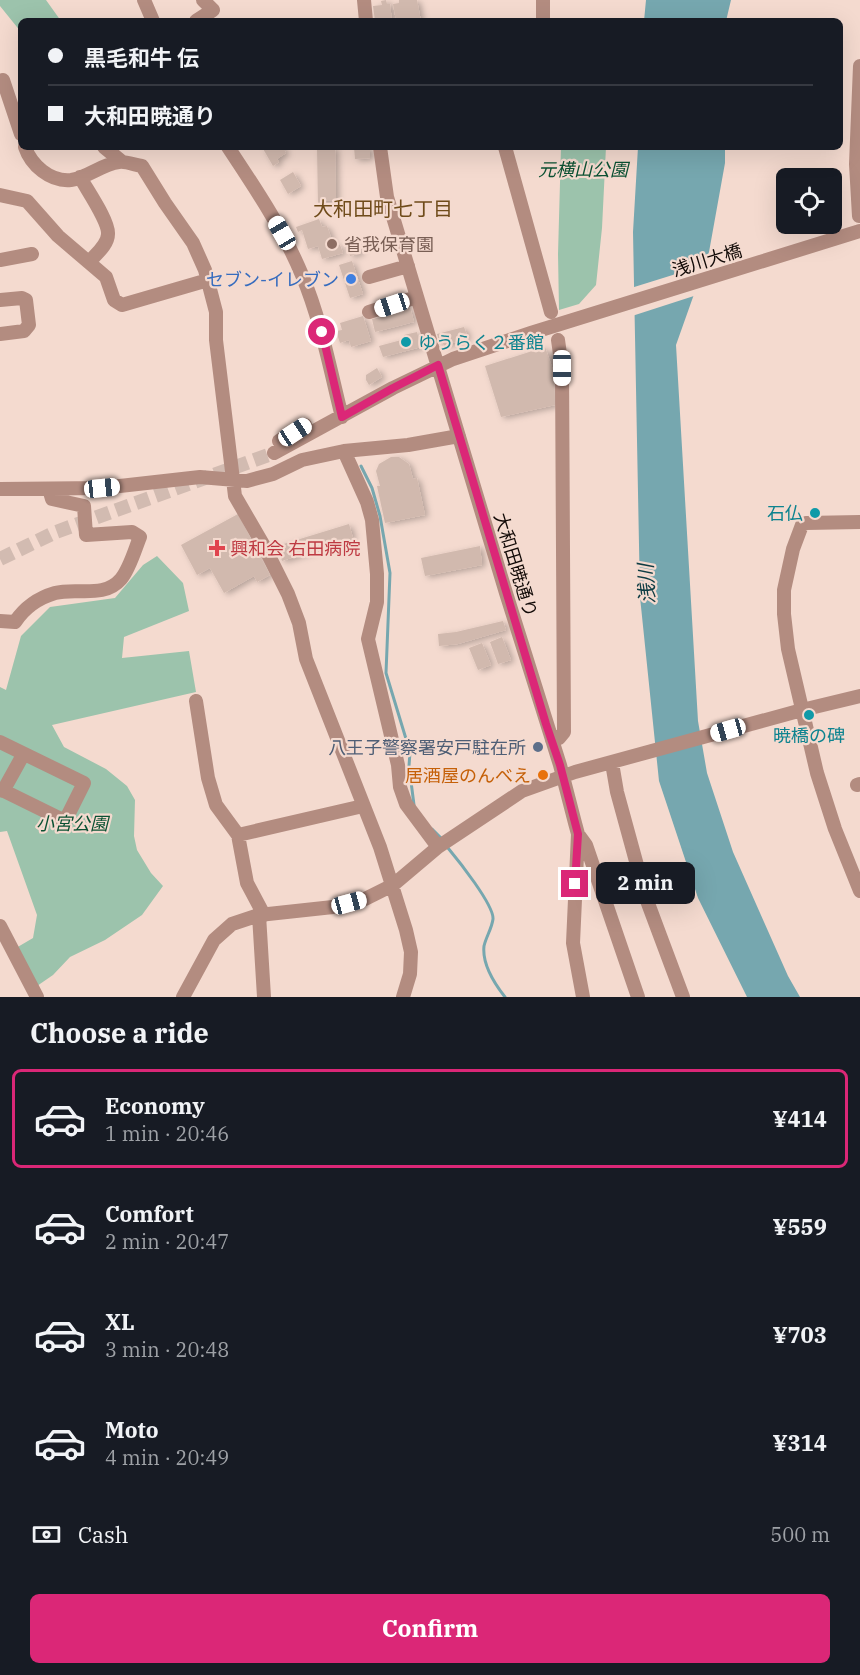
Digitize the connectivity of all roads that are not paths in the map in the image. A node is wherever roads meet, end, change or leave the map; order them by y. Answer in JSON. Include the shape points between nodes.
{"nodes":[{"id":1,"x":144,"y":0,"type":"edge"},
{"id":2,"x":203,"y":0,"type":"edge"},
{"id":3,"x":364,"y":0,"type":"edge"},
{"id":4,"x":543,"y":0,"type":"edge"},
{"id":5,"x":152,"y":18,"type":"edge"},
{"id":6,"x":201,"y":18,"type":"edge"},
{"id":7,"x":366,"y":18,"type":"edge"},
{"id":8,"x":543,"y":18,"type":"edge"},
{"id":9,"x":0,"y":66,"type":"edge"},
{"id":10,"x":860,"y":66,"type":"edge"},
{"id":11,"x":1,"y":81,"type":"edge"},
{"id":12,"x":18,"y":126,"type":"edge"},
{"id":13,"x":26,"y":150,"type":"edge"},
{"id":14,"x":108,"y":150,"type":"edge"},
{"id":15,"x":230,"y":150,"type":"edge"},
{"id":16,"x":380,"y":150,"type":"edge"},
{"id":17,"x":507,"y":150,"type":"edge"},
{"id":18,"x":121,"y":161,"type":"junction"},
{"id":19,"x":80,"y":177,"type":"junction"},
{"id":20,"x":0,"y":195,"type":"edge"},
{"id":21,"x":859,"y":216,"type":"edge"},
{"id":22,"x":860,"y":231,"type":"edge"},
{"id":23,"x":32,"y":254,"type":"dead end"},
{"id":24,"x":0,"y":260,"type":"edge"},
{"id":25,"x":89,"y":262,"type":"junction"},
{"id":26,"x":408,"y":266,"type":"junction"},
{"id":27,"x":369,"y":277,"type":"dead end"},
{"id":28,"x":208,"y":280,"type":"junction"},
{"id":29,"x":417,"y":297,"type":"junction"},
{"id":30,"x":0,"y":300,"type":"edge"},
{"id":31,"x":369,"y":312,"type":"dead end"},
{"id":32,"x":551,"y":312,"type":"dead end"},
{"id":33,"x":0,"y":334,"type":"edge"},
{"id":34,"x":558,"y":340,"type":"dead end"},
{"id":35,"x":438,"y":365,"type":"junction"},
{"id":36,"x":342,"y":417,"type":"junction"},
{"id":37,"x":305,"y":425,"type":"dead end"},
{"id":38,"x":459,"y":436,"type":"junction"},
{"id":39,"x":344,"y":452,"type":"junction"},
{"id":40,"x":274,"y":453,"type":"tunnel mouth"},
{"id":41,"x":273,"y":474,"type":"junction"},
{"id":42,"x":233,"y":480,"type":"junction"},
{"id":43,"x":0,"y":489,"type":"edge"},
{"id":44,"x":49,"y":489,"type":"junction"},
{"id":45,"x":860,"y":522,"type":"edge"},
{"id":46,"x":0,"y":621,"type":"edge"},
{"id":47,"x":860,"y":696,"type":"edge"},
{"id":48,"x":196,"y":701,"type":"dead end"},
{"id":49,"x":798,"y":711,"type":"junction"},
{"id":50,"x":552,"y":740,"type":"junction"},
{"id":51,"x":0,"y":742,"type":"edge"},
{"id":52,"x":23,"y":754,"type":"junction"},
{"id":53,"x":615,"y":762,"type":"junction"},
{"id":54,"x":563,"y":776,"type":"junction"},
{"id":55,"x":2,"y":790,"type":"edge"},
{"id":56,"x":363,"y":806,"type":"junction"},
{"id":57,"x":578,"y":834,"type":"junction"},
{"id":58,"x":238,"y":836,"type":"junction"},
{"id":59,"x":438,"y":847,"type":"junction"},
{"id":60,"x":393,"y":885,"type":"junction"},
{"id":61,"x":860,"y":891,"type":"edge"},
{"id":62,"x":261,"y":915,"type":"junction"},
{"id":63,"x":0,"y":926,"type":"edge"},
{"id":64,"x":192,"y":983,"type":"junction"},
{"id":65,"x":37,"y":997,"type":"edge"},
{"id":66,"x":183,"y":997,"type":"edge"},
{"id":67,"x":197,"y":997,"type":"edge"},
{"id":68,"x":264,"y":997,"type":"edge"},
{"id":69,"x":403,"y":997,"type":"edge"},
{"id":70,"x":583,"y":997,"type":"edge"},
{"id":71,"x":638,"y":997,"type":"edge"},
{"id":72,"x":683,"y":997,"type":"edge"}],
"edges":[{"from":1,"to":5,"type":"street"},
{"from":2,"to":6,"type":"street","via":[[213,10]]},
{"from":3,"to":7,"type":"street"},
{"from":4,"to":8,"type":"street"},
{"from":9,"to":11,"type":"street","via":[[6,76]]},
{"from":10,"to":21,"type":"street","via":[[856,164]]},
{"from":11,"to":12,"type":"street"},
{"from":13,"to":19,"type":"street","via":[[29,159],[47,175],[70,180]]},
{"from":14,"to":18,"type":"street"},
{"from":15,"to":36,"type":"street","via":[[264,201],[301,273],[322,332]]},
{"from":16,"to":26,"type":"street","name":"大和田暁通り","via":[[387,198]]},
{"from":17,"to":32,"type":"street"},
{"from":18,"to":19,"type":"street"},
{"from":18,"to":28,"type":"street","via":[[142,166],[193,243]]},
{"from":19,"to":25,"type":"street","via":[[108,234]]},
{"from":20,"to":25,"type":"street","via":[[27,201],[58,236]]},
{"from":22,"to":35,"type":"street","name":"浅川大橋","via":[[481,348]]},
{"from":23,"to":24,"type":"street"},
{"from":25,"to":28,"type":"street","via":[[106,277],[114,300],[122,304]]},
{"from":26,"to":27,"type":"street"},
{"from":26,"to":29,"type":"street","name":"大和田暁通り"},
{"from":28,"to":42,"type":"street","via":[[216,312]]},
{"from":29,"to":31,"type":"street"},
{"from":29,"to":35,"type":"street","name":"大和田暁通り"},
{"from":30,"to":33,"type":"street","via":[[26,300],[29,325],[24,331]]},
{"from":34,"to":50,"type":"street","via":[[562,368],[564,732]]},
{"from":35,"to":36,"type":"street","name":"浅川大橋"},
{"from":35,"to":38,"type":"street","name":"大和田暁通り"},
{"from":36,"to":40,"type":"street","name":"浅川大橋"},
{"from":37,"to":41,"type":"street","via":[[267,446]]},
{"from":38,"to":39,"type":"street"},
{"from":38,"to":50,"type":"street","name":"大和田暁通り"},
{"from":39,"to":41,"type":"street","via":[[302,460]]},
{"from":39,"to":59,"type":"street","via":[[372,520],[377,602],[368,639],[400,787],[406,804]]},
{"from":41,"to":42,"type":"street","via":[[247,481]]},
{"from":42,"to":44,"type":"street","via":[[200,477],[102,488]]},
{"from":42,"to":56,"type":"street","via":[[235,496],[264,546],[299,623],[306,659]]},
{"from":43,"to":44,"type":"street"},
{"from":44,"to":46,"type":"street","via":[[52,499],[84,506],[86,535],[132,532],[140,537],[123,578],[115,584],[85,592],[57,592],[28,605],[15,622]]},
{"from":45,"to":49,"type":"street","via":[[806,523],[796,538],[785,582],[784,614]]},
{"from":47,"to":49,"type":"street"},
{"from":48,"to":58,"type":"street","via":[[216,805]]},
{"from":49,"to":53,"type":"street"},
{"from":49,"to":61,"type":"street","via":[[826,802]]},
{"from":50,"to":54,"type":"street","name":"大和田暁通り"},
{"from":51,"to":52,"type":"street"},
{"from":52,"to":55,"type":"street"},
{"from":52,"to":55,"type":"street","via":[[84,783],[65,821]]},
{"from":53,"to":54,"type":"street"},
{"from":53,"to":72,"type":"street","via":[[617,792],[643,888]]},
{"from":54,"to":57,"type":"street","name":"大和田暁通り"},
{"from":54,"to":59,"type":"street","via":[[522,791]]},
{"from":56,"to":58,"type":"street"},
{"from":56,"to":60,"type":"street"},
{"from":57,"to":70,"type":"street","name":"大和田暁通り","via":[[573,943]]},
{"from":57,"to":71,"type":"street","via":[[586,845]]},
{"from":58,"to":62,"type":"street","via":[[247,883]]},
{"from":59,"to":60,"type":"street"},
{"from":60,"to":62,"type":"street","via":[[365,899],[333,907]]},
{"from":60,"to":69,"type":"street","via":[[411,952]]},
{"from":62,"to":64,"type":"street","via":[[232,924],[214,940]]},
{"from":62,"to":68,"type":"street"},
{"from":63,"to":65,"type":"street"},
{"from":64,"to":66,"type":"street"},
{"from":64,"to":67,"type":"street"}]}
